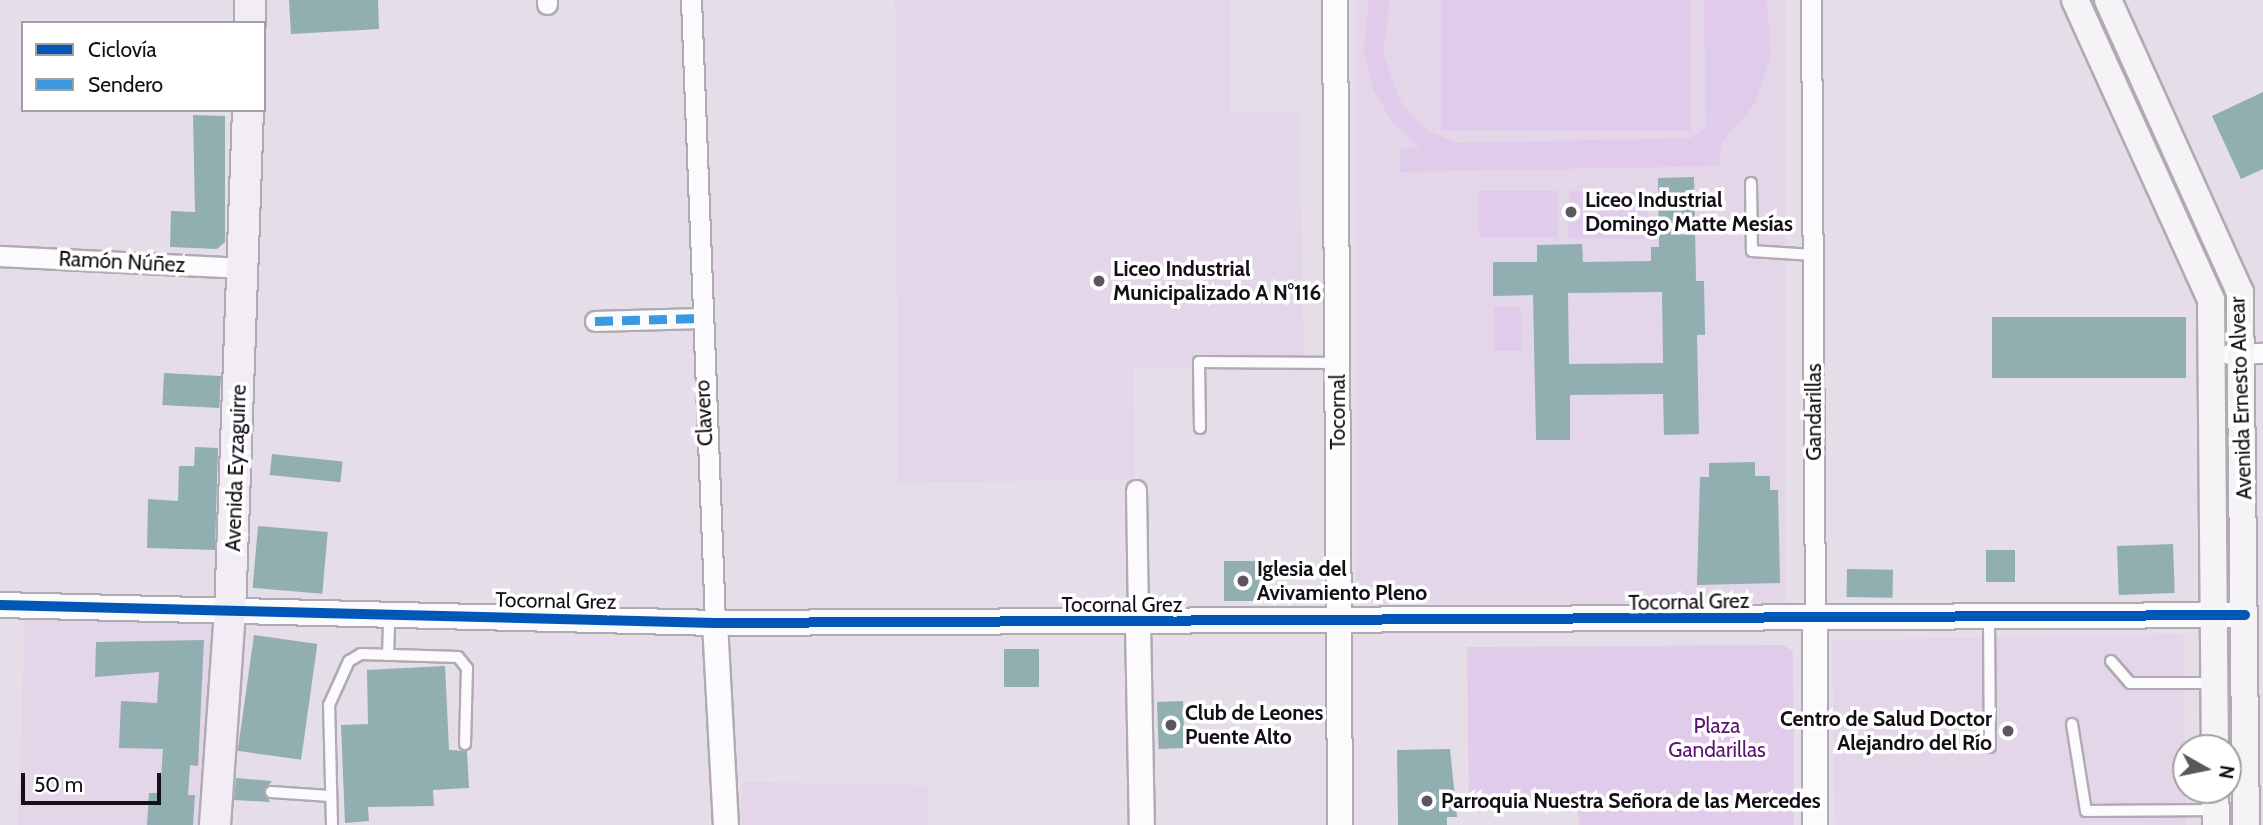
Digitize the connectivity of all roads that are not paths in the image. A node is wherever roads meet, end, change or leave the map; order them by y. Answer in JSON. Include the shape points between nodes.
{"nodes":[{"id":1,"x":250,"y":0,"type":"edge"},
{"id":2,"x":691,"y":0,"type":"edge"},
{"id":3,"x":1335,"y":0,"type":"edge"},
{"id":4,"x":1811,"y":0,"type":"edge"},
{"id":5,"x":2075,"y":0,"type":"edge"},
{"id":6,"x":2108,"y":0,"type":"edge"},
{"id":7,"x":250,"y":21,"type":"edge"},
{"id":8,"x":248,"y":112,"type":"edge"},
{"id":9,"x":1751,"y":183,"type":"dead end"},
{"id":10,"x":2183,"y":200,"type":"junction"},
{"id":11,"x":1813,"y":255,"type":"junction"},
{"id":12,"x":0,"y":256,"type":"edge"},
{"id":13,"x":245,"y":268,"type":"junction"},
{"id":14,"x":2234,"y":272,"type":"junction"},
{"id":15,"x":2205,"y":281,"type":"junction"},
{"id":16,"x":700,"y":318,"type":"junction"},
{"id":17,"x":595,"y":321,"type":"dead end"},
{"id":18,"x":2253,"y":353,"type":"edge"},
{"id":19,"x":2213,"y":354,"type":"junction"},
{"id":20,"x":1338,"y":362,"type":"junction"},
{"id":21,"x":1199,"y":428,"type":"dead end"},
{"id":22,"x":1136,"y":489,"type":"dead end"},
{"id":23,"x":0,"y":605,"type":"edge"},
{"id":24,"x":230,"y":612,"type":"junction"},
{"id":25,"x":2245,"y":615,"type":"junction"},
{"id":26,"x":389,"y":616,"type":"junction"},
{"id":27,"x":2214,"y":616,"type":"junction"},
{"id":28,"x":1989,"y":618,"type":"junction"},
{"id":29,"x":1815,"y":620,"type":"junction"},
{"id":30,"x":715,"y":623,"type":"junction"},
{"id":31,"x":1138,"y":624,"type":"junction"},
{"id":32,"x":1340,"y":625,"type":"junction"},
{"id":33,"x":388,"y":655,"type":"junction"},
{"id":34,"x":2111,"y":661,"type":"dead end"},
{"id":35,"x":2215,"y":683,"type":"junction"},
{"id":36,"x":2072,"y":724,"type":"dead end"},
{"id":37,"x":2245,"y":729,"type":"junction"},
{"id":38,"x":2215,"y":734,"type":"edge"},
{"id":39,"x":2239,"y":734,"type":"edge"},
{"id":40,"x":465,"y":744,"type":"dead end"},
{"id":41,"x":1990,"y":747,"type":"dead end"},
{"id":42,"x":271,"y":792,"type":"dead end"},
{"id":43,"x":330,"y":796,"type":"junction"},
{"id":44,"x":2216,"y":808,"type":"edge"},
{"id":45,"x":2246,"y":823,"type":"edge"},
{"id":46,"x":215,"y":825,"type":"edge"},
{"id":47,"x":332,"y":825,"type":"edge"},
{"id":48,"x":726,"y":825,"type":"edge"},
{"id":49,"x":1142,"y":825,"type":"edge"},
{"id":50,"x":1340,"y":825,"type":"edge"},
{"id":51,"x":1815,"y":825,"type":"edge"}],
"edges":[{"from":1,"to":7,"type":"main road"},
{"from":2,"to":16,"type":"street","name":"Clavero"},
{"from":3,"to":20,"type":"street","name":"Tocornal"},
{"from":4,"to":11,"type":"street","name":"Gandarillas"},
{"from":5,"to":10,"type":"main road","name":"Avenida Ernesto Alvear"},
{"from":6,"to":10,"type":"main road","name":"Avenida Ernesto Alvear"},
{"from":8,"to":13,"type":"main road","name":"Avenida Eyzaguirre"},
{"from":9,"to":11,"type":"lane","via":[[1752,251]]},
{"from":10,"to":14,"type":"main road","name":"Avenida Ernesto Alvear"},
{"from":10,"to":15,"type":"main road","name":"Avenida Ernesto Alvear"},
{"from":11,"to":29,"type":"street","name":"Gandarillas"},
{"from":12,"to":13,"type":"street","name":"Ramón Núñez"},
{"from":13,"to":24,"type":"main road","name":"Avenida Eyzaguirre"},
{"from":14,"to":15,"type":"main road"},
{"from":14,"to":18,"type":"main road","name":"Avenida Ernesto Alvear"},
{"from":15,"to":19,"type":"main road","name":"Avenida Ernesto Alvear"},
{"from":16,"to":17,"type":"street"},
{"from":16,"to":30,"type":"street","name":"Clavero"},
{"from":18,"to":19,"type":"street"},
{"from":18,"to":25,"type":"main road","name":"Avenida Ernesto Alvear"},
{"from":19,"to":27,"type":"main road","name":"Avenida Ernesto Alvear"},
{"from":20,"to":21,"type":"lane","via":[[1199,362]]},
{"from":20,"to":32,"type":"street","name":"Tocornal"},
{"from":22,"to":31,"type":"street"},
{"from":23,"to":24,"type":"street","name":"Tocornal Grez"},
{"from":24,"to":26,"type":"street","name":"Tocornal Grez"},
{"from":24,"to":46,"type":"main road","name":"Avenida Eyzaguirre","via":[[224,788]]},
{"from":25,"to":27,"type":"street","name":"Tocornal Grez"},
{"from":25,"to":37,"type":"main road","name":"Avenida Ernesto Alvear"},
{"from":26,"to":30,"type":"street","name":"Tocornal Grez"},
{"from":26,"to":33,"type":"lane"},
{"from":27,"to":28,"type":"street","name":"Tocornal Grez"},
{"from":27,"to":35,"type":"main road","name":"Avenida Ernesto Alvear"},
{"from":28,"to":29,"type":"street","name":"Tocornal Grez"},
{"from":28,"to":41,"type":"lane"},
{"from":29,"to":32,"type":"street","name":"Tocornal Grez"},
{"from":29,"to":51,"type":"street","name":"Gandarillas"},
{"from":30,"to":31,"type":"street","name":"Tocornal Grez"},
{"from":30,"to":48,"type":"street","name":"Clavero"},
{"from":31,"to":32,"type":"street","name":"Tocornal Grez"},
{"from":31,"to":49,"type":"street"},
{"from":32,"to":50,"type":"street","name":"Tocornal"},
{"from":33,"to":40,"type":"lane","via":[[458,657],[467,668]]},
{"from":33,"to":43,"type":"lane","via":[[361,654],[341,675],[329,705]]},
{"from":34,"to":35,"type":"lane","via":[[2130,684]]},
{"from":35,"to":38,"type":"main road","name":"Avenida Ernesto Alvear"},
{"from":36,"to":44,"type":"lane","via":[[2085,811]]},
{"from":37,"to":39,"type":"main road"},
{"from":37,"to":45,"type":"main road","name":"Avenida Ernesto Alvear"},
{"from":42,"to":43,"type":"lane"},
{"from":43,"to":47,"type":"lane"},
{"from":44,"to":45,"type":"main road"}]}
